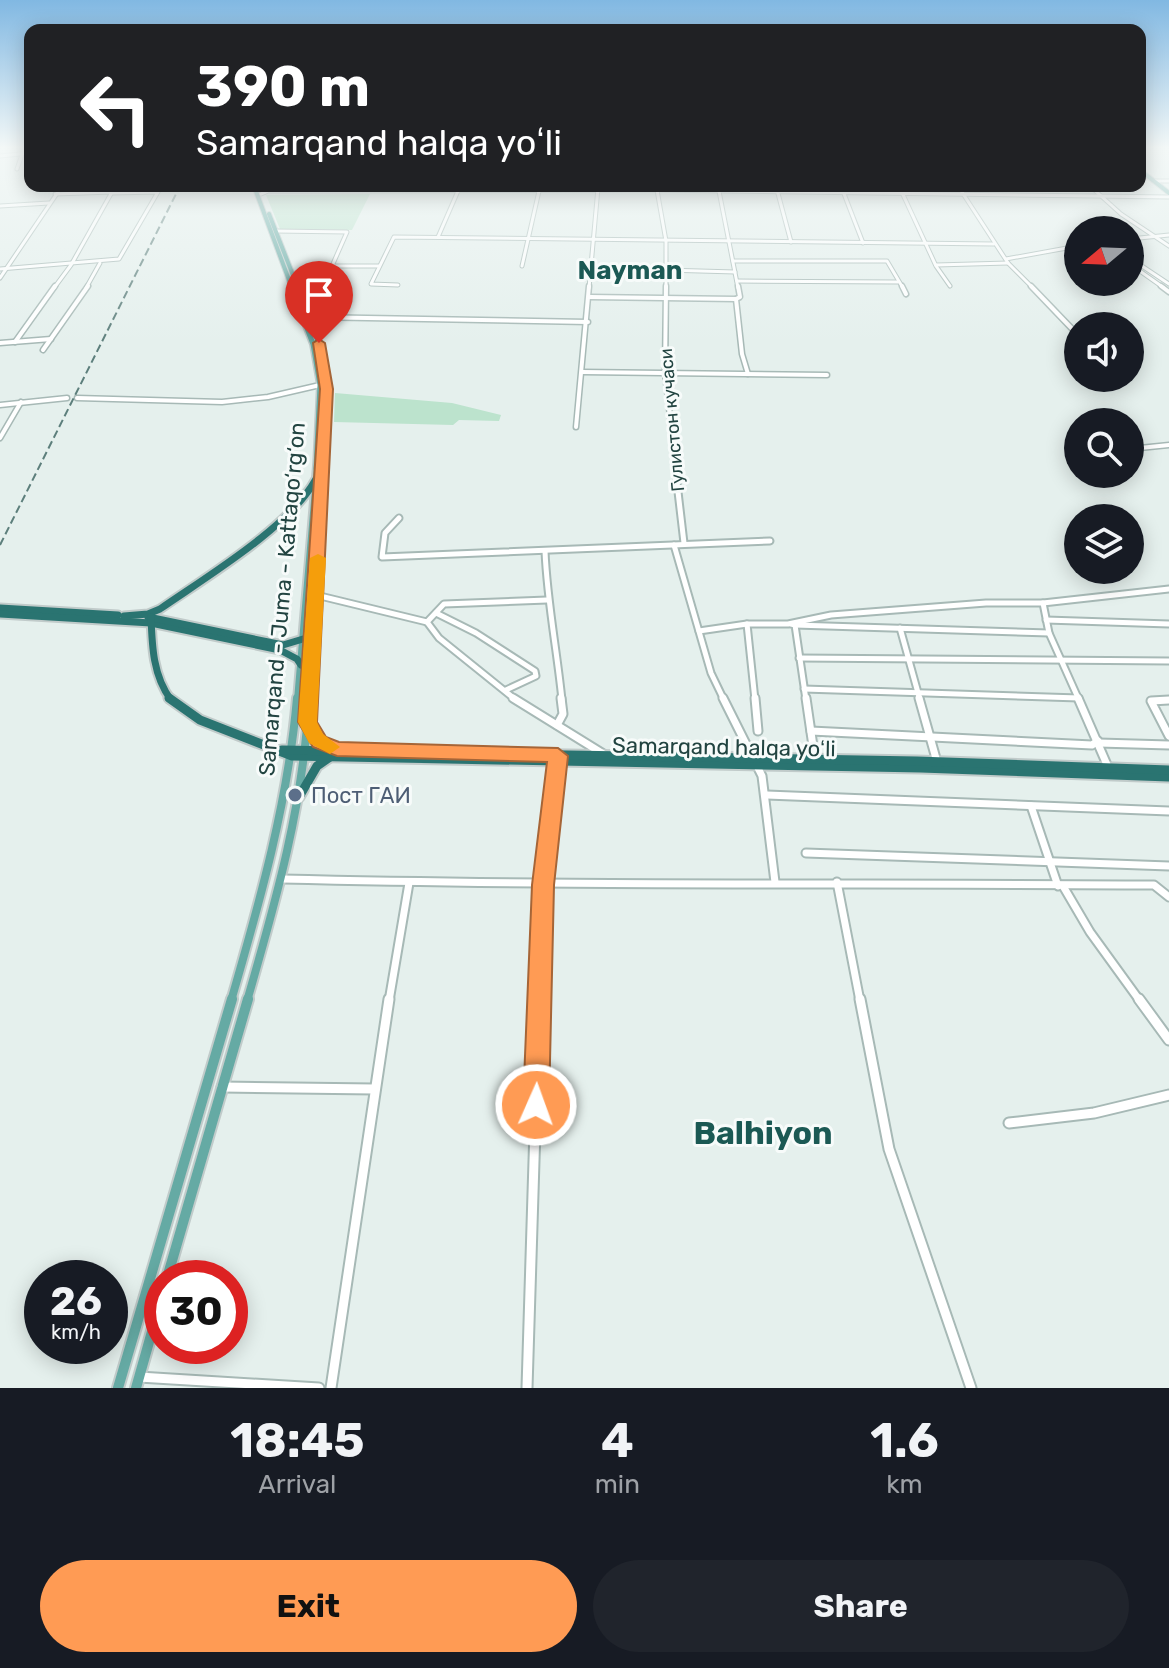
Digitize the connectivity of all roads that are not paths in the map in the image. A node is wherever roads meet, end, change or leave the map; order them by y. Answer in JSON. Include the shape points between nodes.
{"nodes":[{"id":1,"x":42,"y":214,"type":"edge"},
{"id":2,"x":99,"y":214,"type":"edge"},
{"id":3,"x":145,"y":214,"type":"edge"},
{"id":4,"x":267,"y":214,"type":"edge"},
{"id":5,"x":269,"y":214,"type":"edge"},
{"id":6,"x":448,"y":214,"type":"edge"},
{"id":7,"x":533,"y":214,"type":"edge"},
{"id":8,"x":595,"y":214,"type":"edge"},
{"id":9,"x":661,"y":214,"type":"edge"},
{"id":10,"x":723,"y":214,"type":"edge"},
{"id":11,"x":784,"y":214,"type":"edge"},
{"id":12,"x":852,"y":214,"type":"edge"},
{"id":13,"x":913,"y":214,"type":"edge"},
{"id":14,"x":975,"y":214,"type":"edge"},
{"id":15,"x":1122,"y":214,"type":"edge"},
{"id":16,"x":276,"y":231,"type":"junction"},
{"id":17,"x":1169,"y":235,"type":"edge"},
{"id":18,"x":438,"y":237,"type":"junction"},
{"id":19,"x":527,"y":237,"type":"junction"},
{"id":20,"x":1153,"y":237,"type":"junction"},
{"id":21,"x":1144,"y":238,"type":"edge"},
{"id":22,"x":592,"y":240,"type":"junction"},
{"id":23,"x":666,"y":241,"type":"junction"},
{"id":24,"x":278,"y":242,"type":"junction"},
{"id":25,"x":729,"y":242,"type":"junction"},
{"id":26,"x":791,"y":242,"type":"junction"},
{"id":27,"x":863,"y":243,"type":"junction"},
{"id":28,"x":879,"y":243,"type":"junction"},
{"id":29,"x":927,"y":244,"type":"junction"},
{"id":30,"x":994,"y":244,"type":"junction"},
{"id":31,"x":1169,"y":246,"type":"edge"},
{"id":32,"x":1064,"y":249,"type":"edge"},
{"id":33,"x":733,"y":261,"type":"junction"},
{"id":34,"x":887,"y":261,"type":"junction"},
{"id":35,"x":1007,"y":261,"type":"junction"},
{"id":36,"x":100,"y":263,"type":"junction"},
{"id":37,"x":71,"y":265,"type":"junction"},
{"id":38,"x":936,"y":265,"type":"junction"},
{"id":39,"x":379,"y":266,"type":"junction"},
{"id":40,"x":522,"y":266,"type":"dead end"},
{"id":41,"x":0,"y":269,"type":"edge"},
{"id":42,"x":7,"y":269,"type":"junction"},
{"id":43,"x":1144,"y":269,"type":"edge"},
{"id":44,"x":665,"y":270,"type":"junction"},
{"id":45,"x":735,"y":272,"type":"junction"},
{"id":46,"x":1144,"y":272,"type":"edge"},
{"id":47,"x":0,"y":278,"type":"edge"},
{"id":48,"x":737,"y":281,"type":"junction"},
{"id":49,"x":898,"y":282,"type":"junction"},
{"id":50,"x":1168,"y":282,"type":"edge"},
{"id":51,"x":398,"y":285,"type":"dead end"},
{"id":52,"x":950,"y":286,"type":"dead end"},
{"id":53,"x":1169,"y":292,"type":"edge"},
{"id":54,"x":297,"y":293,"type":"junction"},
{"id":55,"x":906,"y":294,"type":"dead end"},
{"id":56,"x":590,"y":297,"type":"junction"},
{"id":57,"x":665,"y":297,"type":"junction"},
{"id":58,"x":736,"y":299,"type":"junction"},
{"id":59,"x":310,"y":317,"type":"junction"},
{"id":60,"x":1064,"y":320,"type":"edge"},
{"id":61,"x":588,"y":322,"type":"junction"},
{"id":62,"x":51,"y":339,"type":"junction"},
{"id":63,"x":15,"y":342,"type":"junction"},
{"id":64,"x":0,"y":343,"type":"edge"},
{"id":65,"x":43,"y":350,"type":"dead end"},
{"id":66,"x":582,"y":372,"type":"junction"},
{"id":67,"x":665,"y":373,"type":"junction"},
{"id":68,"x":748,"y":374,"type":"junction"},
{"id":69,"x":827,"y":375,"type":"dead end"},
{"id":70,"x":320,"y":385,"type":"junction"},
{"id":71,"x":67,"y":398,"type":"dead end"},
{"id":72,"x":77,"y":398,"type":"dead end"},
{"id":73,"x":21,"y":402,"type":"junction"},
{"id":74,"x":0,"y":405,"type":"edge"},
{"id":75,"x":576,"y":427,"type":"dead end"},
{"id":76,"x":0,"y":438,"type":"edge"},
{"id":77,"x":1169,"y":445,"type":"edge"},
{"id":78,"x":1144,"y":448,"type":"edge"},
{"id":79,"x":316,"y":479,"type":"junction"},
{"id":80,"x":399,"y":518,"type":"dead end"},
{"id":81,"x":770,"y":541,"type":"dead end"},
{"id":82,"x":684,"y":543,"type":"junction"},
{"id":83,"x":674,"y":545,"type":"junction"},
{"id":84,"x":545,"y":551,"type":"junction"},
{"id":85,"x":1169,"y":589,"type":"edge"},
{"id":86,"x":316,"y":595,"type":"junction"},
{"id":87,"x":547,"y":600,"type":"junction"},
{"id":88,"x":1043,"y":603,"type":"junction"},
{"id":89,"x":0,"y":608,"type":"edge"},
{"id":90,"x":38,"y":613,"type":"junction"},
{"id":91,"x":436,"y":613,"type":"junction"},
{"id":92,"x":0,"y":614,"type":"edge"},
{"id":93,"x":124,"y":616,"type":"junction"},
{"id":94,"x":151,"y":620,"type":"junction"},
{"id":95,"x":1046,"y":620,"type":"junction"},
{"id":96,"x":138,"y":622,"type":"junction"},
{"id":97,"x":427,"y":622,"type":"junction"},
{"id":98,"x":747,"y":624,"type":"junction"},
{"id":99,"x":791,"y":624,"type":"junction"},
{"id":100,"x":1169,"y":624,"type":"edge"},
{"id":101,"x":900,"y":628,"type":"junction"},
{"id":102,"x":699,"y":631,"type":"junction"},
{"id":103,"x":1049,"y":633,"type":"junction"},
{"id":104,"x":152,"y":636,"type":"junction"},
{"id":105,"x":303,"y":639,"type":"junction"},
{"id":106,"x":799,"y":658,"type":"junction"},
{"id":107,"x":1062,"y":659,"type":"junction"},
{"id":108,"x":1169,"y":661,"type":"edge"},
{"id":109,"x":910,"y":663,"type":"junction"},
{"id":110,"x":301,"y":665,"type":"junction"},
{"id":111,"x":804,"y":689,"type":"junction"},
{"id":112,"x":506,"y":690,"type":"junction"},
{"id":113,"x":918,"y":693,"type":"junction"},
{"id":114,"x":1079,"y":698,"type":"junction"},
{"id":115,"x":1169,"y":700,"type":"edge"},
{"id":116,"x":308,"y":722,"type":"junction"},
{"id":117,"x":557,"y":725,"type":"junction"},
{"id":118,"x":758,"y":731,"type":"dead end"},
{"id":119,"x":811,"y":731,"type":"junction"},
{"id":120,"x":930,"y":735,"type":"junction"},
{"id":121,"x":1169,"y":736,"type":"edge"},
{"id":122,"x":1099,"y":742,"type":"junction"},
{"id":123,"x":1169,"y":745,"type":"edge"},
{"id":124,"x":293,"y":752,"type":"junction"},
{"id":125,"x":336,"y":752,"type":"junction"},
{"id":126,"x":305,"y":753,"type":"junction"},
{"id":127,"x":609,"y":757,"type":"junction"},
{"id":128,"x":558,"y":758,"type":"junction"},
{"id":129,"x":815,"y":760,"type":"junction"},
{"id":130,"x":757,"y":762,"type":"junction"},
{"id":131,"x":937,"y":762,"type":"junction"},
{"id":132,"x":1108,"y":767,"type":"junction"},
{"id":133,"x":1169,"y":770,"type":"edge"},
{"id":134,"x":1169,"y":777,"type":"edge"},
{"id":135,"x":767,"y":795,"type":"junction"},
{"id":136,"x":299,"y":797,"type":"junction"},
{"id":137,"x":1031,"y":806,"type":"junction"},
{"id":138,"x":1169,"y":811,"type":"edge"},
{"id":139,"x":806,"y":853,"type":"dead end"},
{"id":140,"x":1050,"y":861,"type":"junction"},
{"id":141,"x":1169,"y":866,"type":"edge"},
{"id":142,"x":282,"y":879,"type":"junction"},
{"id":143,"x":775,"y":882,"type":"junction"},
{"id":144,"x":837,"y":882,"type":"junction"},
{"id":145,"x":409,"y":883,"type":"junction"},
{"id":146,"x":543,"y":885,"type":"junction"},
{"id":147,"x":1154,"y":885,"type":"junction"},
{"id":148,"x":1169,"y":885,"type":"edge"},
{"id":149,"x":1061,"y":886,"type":"junction"},
{"id":150,"x":1169,"y":897,"type":"edge"},
{"id":151,"x":1169,"y":1040,"type":"edge"},
{"id":152,"x":222,"y":1087,"type":"junction"},
{"id":153,"x":374,"y":1089,"type":"junction"},
{"id":154,"x":1169,"y":1095,"type":"edge"},
{"id":155,"x":1009,"y":1123,"type":"dead end"},
{"id":156,"x":172,"y":1260,"type":"edge"},
{"id":157,"x":144,"y":1359,"type":"edge"},
{"id":158,"x":137,"y":1383,"type":"edge"},
{"id":159,"x":118,"y":1388,"type":"edge"},
{"id":160,"x":319,"y":1388,"type":"edge"},
{"id":161,"x":331,"y":1388,"type":"edge"},
{"id":162,"x":527,"y":1388,"type":"edge"},
{"id":163,"x":971,"y":1388,"type":"edge"}],
"edges":[{"from":1,"to":42,"type":"street"},
{"from":2,"to":37,"type":"street"},
{"from":3,"to":36,"type":"street","via":[[119,259]]},
{"from":4,"to":24,"type":"main road","name":"Samarqand - Juma - Kattaqo‘rg‘on"},
{"from":5,"to":16,"type":"main road","name":"Samarqand - Juma - Kattaqo‘rg‘on"},
{"from":6,"to":18,"type":"street"},
{"from":7,"to":19,"type":"street"},
{"from":8,"to":22,"type":"street"},
{"from":9,"to":23,"type":"street","name":"Гулистон кучаси"},
{"from":10,"to":25,"type":"street"},
{"from":11,"to":26,"type":"street"},
{"from":12,"to":27,"type":"street"},
{"from":13,"to":29,"type":"street"},
{"from":14,"to":30,"type":"street"},
{"from":15,"to":20,"type":"street"},
{"from":16,"to":24,"type":"main road","name":"Samarqand - Juma - Kattaqo‘rg‘on"},
{"from":16,"to":39,"type":"street","via":[[347,232],[332,266]]},
{"from":17,"to":20,"type":"street"},
{"from":18,"to":19,"type":"street"},
{"from":18,"to":39,"type":"street","via":[[394,237]]},
{"from":19,"to":22,"type":"street"},
{"from":19,"to":40,"type":"street"},
{"from":20,"to":21,"type":"street"},
{"from":20,"to":31,"type":"street"},
{"from":22,"to":23,"type":"street"},
{"from":22,"to":56,"type":"street"},
{"from":23,"to":25,"type":"street"},
{"from":23,"to":44,"type":"street","name":"Гулистон кучаси"},
{"from":24,"to":54,"type":"main road","name":"Samarqand - Juma - Kattaqo‘rg‘on"},
{"from":25,"to":26,"type":"street"},
{"from":25,"to":33,"type":"street"},
{"from":26,"to":27,"type":"street"},
{"from":27,"to":28,"type":"street"},
{"from":28,"to":29,"type":"street"},
{"from":28,"to":34,"type":"street"},
{"from":29,"to":30,"type":"street"},
{"from":29,"to":38,"type":"street"},
{"from":30,"to":35,"type":"street"},
{"from":32,"to":35,"type":"street"},
{"from":33,"to":34,"type":"street"},
{"from":33,"to":45,"type":"street"},
{"from":34,"to":49,"type":"street"},
{"from":35,"to":38,"type":"street"},
{"from":35,"to":60,"type":"street"},
{"from":36,"to":37,"type":"street"},
{"from":36,"to":62,"type":"street"},
{"from":37,"to":42,"type":"street"},
{"from":37,"to":63,"type":"street"},
{"from":38,"to":52,"type":"street"},
{"from":39,"to":51,"type":"street","via":[[371,284]]},
{"from":41,"to":42,"type":"street"},
{"from":42,"to":47,"type":"street"},
{"from":43,"to":50,"type":"street"},
{"from":44,"to":45,"type":"street"},
{"from":44,"to":57,"type":"street","name":"Гулистон кучаси"},
{"from":45,"to":48,"type":"street"},
{"from":46,"to":53,"type":"street"},
{"from":48,"to":49,"type":"street"},
{"from":48,"to":58,"type":"street"},
{"from":49,"to":55,"type":"street"},
{"from":54,"to":59,"type":"main road","name":"Samarqand - Juma - Kattaqo‘rg‘on"},
{"from":54,"to":70,"type":"main road","name":"Samarqand - Juma - Kattaqo‘rg‘on"},
{"from":56,"to":57,"type":"street"},
{"from":56,"to":61,"type":"street"},
{"from":57,"to":58,"type":"street"},
{"from":57,"to":67,"type":"street","name":"Гулистон кучаси"},
{"from":58,"to":68,"type":"street"},
{"from":59,"to":61,"type":"street"},
{"from":59,"to":86,"type":"main road","name":"Samarqand - Juma - Kattaqo‘rg‘on","via":[[326,380]]},
{"from":61,"to":66,"type":"street"},
{"from":62,"to":63,"type":"street"},
{"from":62,"to":65,"type":"street"},
{"from":63,"to":64,"type":"street"},
{"from":66,"to":67,"type":"street"},
{"from":66,"to":75,"type":"street"},
{"from":67,"to":68,"type":"street"},
{"from":67,"to":82,"type":"street","name":"Гулистон кучаси"},
{"from":68,"to":69,"type":"street"},
{"from":70,"to":72,"type":"street","via":[[222,402]]},
{"from":70,"to":79,"type":"main road","name":"Samarqand - Juma - Kattaqo‘rg‘on"},
{"from":71,"to":73,"type":"street"},
{"from":73,"to":74,"type":"street"},
{"from":73,"to":76,"type":"street"},
{"from":77,"to":78,"type":"street"},
{"from":79,"to":93,"type":"highway","via":[[303,500],[228,561],[157,611]]},
{"from":79,"to":105,"type":"main road","name":"Samarqand - Juma - Kattaqo‘rg‘on"},
{"from":80,"to":84,"type":"street","via":[[385,533],[382,557]]},
{"from":81,"to":82,"type":"street"},
{"from":82,"to":83,"type":"street"},
{"from":83,"to":84,"type":"street"},
{"from":83,"to":102,"type":"street"},
{"from":84,"to":87,"type":"street"},
{"from":85,"to":88,"type":"street"},
{"from":86,"to":97,"type":"street"},
{"from":86,"to":116,"type":"main road","name":"Samarqand - Juma - Kattaqo‘rg‘on"},
{"from":87,"to":91,"type":"street","via":[[444,604]]},
{"from":87,"to":117,"type":"street","via":[[563,714]]},
{"from":88,"to":95,"type":"street"},
{"from":88,"to":99,"type":"street","via":[[831,615]]},
{"from":89,"to":90,"type":"highway"},
{"from":90,"to":92,"type":"highway"},
{"from":90,"to":93,"type":"highway"},
{"from":90,"to":96,"type":"highway"},
{"from":91,"to":97,"type":"street"},
{"from":91,"to":112,"type":"street","via":[[535,671],[530,681]]},
{"from":93,"to":94,"type":"highway"},
{"from":94,"to":96,"type":"highway"},
{"from":94,"to":104,"type":"highway","name":"Samarqand halqa yoʻli"},
{"from":94,"to":105,"type":"highway","via":[[283,645]]},
{"from":94,"to":110,"type":"highway","via":[[280,650]]},
{"from":95,"to":100,"type":"street"},
{"from":95,"to":103,"type":"street"},
{"from":96,"to":104,"type":"highway","via":[[148,626]]},
{"from":97,"to":112,"type":"street","via":[[439,638]]},
{"from":98,"to":99,"type":"street"},
{"from":98,"to":102,"type":"street"},
{"from":98,"to":118,"type":"street"},
{"from":99,"to":101,"type":"street"},
{"from":99,"to":106,"type":"street"},
{"from":101,"to":103,"type":"street"},
{"from":101,"to":109,"type":"street"},
{"from":102,"to":130,"type":"street","via":[[716,685]]},
{"from":103,"to":107,"type":"street"},
{"from":104,"to":124,"type":"highway","name":"Samarqand halqa yoʻli","via":[[160,683],[174,703],[199,719]]},
{"from":105,"to":110,"type":"main road","name":"Samarqand - Juma - Kattaqo‘rg‘on"},
{"from":106,"to":109,"type":"street"},
{"from":106,"to":111,"type":"street"},
{"from":107,"to":108,"type":"street"},
{"from":107,"to":109,"type":"street"},
{"from":107,"to":114,"type":"street"},
{"from":109,"to":113,"type":"street"},
{"from":110,"to":124,"type":"main road","name":"Samarqand - Juma - Kattaqo‘rg‘on"},
{"from":111,"to":113,"type":"street"},
{"from":111,"to":119,"type":"street"},
{"from":112,"to":117,"type":"street"},
{"from":113,"to":114,"type":"street"},
{"from":113,"to":120,"type":"street"},
{"from":114,"to":122,"type":"street"},
{"from":115,"to":121,"type":"street","via":[[1151,701]]},
{"from":116,"to":125,"type":"highway","via":[[320,742]]},
{"from":116,"to":126,"type":"main road","name":"Samarqand - Juma - Kattaqo‘rg‘on"},
{"from":117,"to":127,"type":"street"},
{"from":119,"to":120,"type":"street"},
{"from":119,"to":129,"type":"street"},
{"from":120,"to":122,"type":"street"},
{"from":120,"to":131,"type":"street"},
{"from":122,"to":123,"type":"street"},
{"from":122,"to":132,"type":"street"},
{"from":124,"to":126,"type":"highway","name":"Samarqand halqa yoʻli"},
{"from":124,"to":159,"type":"main road","name":"Samarqand - Juma - Kattaqo‘rg‘on","via":[[270,868]]},
{"from":125,"to":126,"type":"highway","name":"Samarqand halqa yoʻli"},
{"from":125,"to":128,"type":"highway","name":"Samarqand halqa yoʻli"},
{"from":125,"to":136,"type":"highway","via":[[317,766]]},
{"from":126,"to":136,"type":"main road","name":"Samarqand - Juma - Kattaqo‘rg‘on"},
{"from":127,"to":128,"type":"highway","name":"Samarqand halqa yoʻli"},
{"from":127,"to":130,"type":"highway","name":"Samarqand halqa yoʻli"},
{"from":128,"to":130,"type":"highway","name":"Samarqand halqa yoʻli"},
{"from":128,"to":146,"type":"street"},
{"from":129,"to":130,"type":"highway","name":"Samarqand halqa yoʻli"},
{"from":129,"to":131,"type":"highway","name":"Samarqand halqa yoʻli"},
{"from":130,"to":134,"type":"highway","name":"Samarqand halqa yoʻli"},
{"from":130,"to":135,"type":"street"},
{"from":131,"to":132,"type":"highway","name":"Samarqand halqa yoʻli"},
{"from":132,"to":133,"type":"highway","name":"Samarqand halqa yoʻli"},
{"from":135,"to":137,"type":"street"},
{"from":135,"to":143,"type":"street"},
{"from":136,"to":142,"type":"main road","name":"Samarqand - Juma - Kattaqo‘rg‘on"},
{"from":137,"to":138,"type":"street"},
{"from":137,"to":140,"type":"street"},
{"from":139,"to":140,"type":"street"},
{"from":140,"to":141,"type":"street"},
{"from":140,"to":149,"type":"street"},
{"from":142,"to":145,"type":"street"},
{"from":142,"to":152,"type":"main road","name":"Samarqand - Juma - Kattaqo‘rg‘on"},
{"from":143,"to":144,"type":"street"},
{"from":143,"to":146,"type":"street"},
{"from":144,"to":149,"type":"street"},
{"from":144,"to":163,"type":"street","via":[[889,1149]]},
{"from":145,"to":146,"type":"street"},
{"from":145,"to":153,"type":"street"},
{"from":146,"to":162,"type":"street"},
{"from":147,"to":148,"type":"street"},
{"from":147,"to":149,"type":"street"},
{"from":147,"to":150,"type":"street"},
{"from":149,"to":151,"type":"street"},
{"from":152,"to":153,"type":"street"},
{"from":152,"to":156,"type":"main road","name":"Samarqand - Juma - Kattaqo‘rg‘on"},
{"from":153,"to":161,"type":"street"},
{"from":154,"to":155,"type":"street","via":[[1094,1113]]},
{"from":157,"to":158,"type":"main road"},
{"from":158,"to":160,"type":"street"}]}
